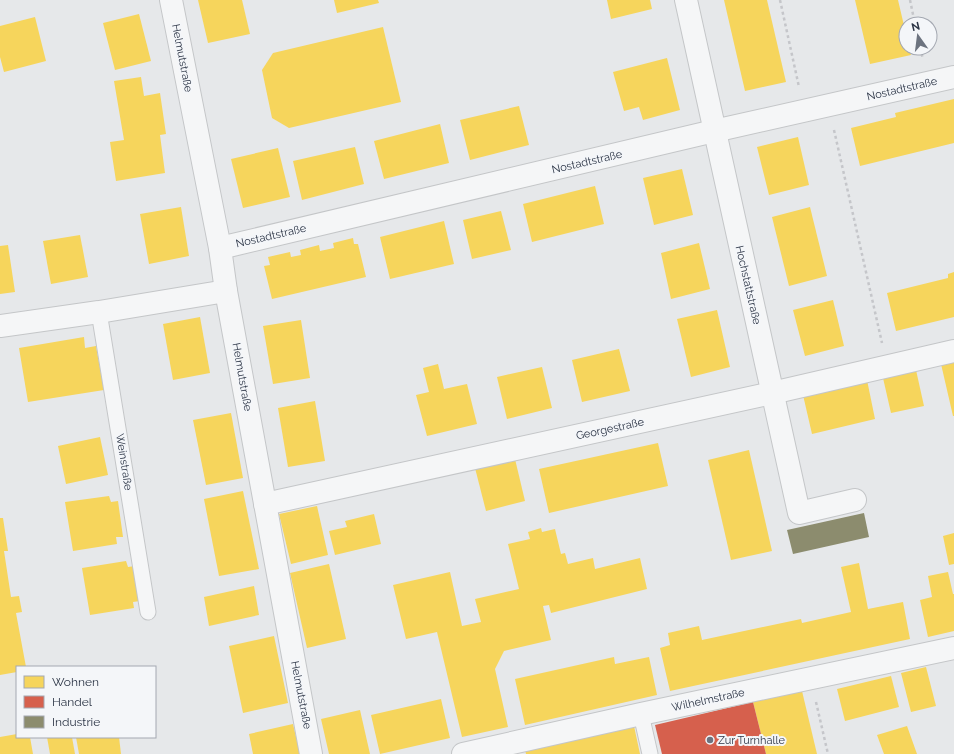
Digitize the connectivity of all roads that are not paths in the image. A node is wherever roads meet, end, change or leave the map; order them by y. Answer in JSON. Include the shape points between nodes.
{"nodes":[{"id":1,"x":171,"y":0,"type":"edge"},
{"id":2,"x":686,"y":0,"type":"edge"},
{"id":3,"x":954,"y":77,"type":"edge"},
{"id":4,"x":714,"y":132,"type":"junction"},
{"id":5,"x":220,"y":248,"type":"junction"},
{"id":6,"x":226,"y":291,"type":"junction"},
{"id":7,"x":99,"y":312,"type":"junction"},
{"id":8,"x":0,"y":326,"type":"edge"},
{"id":9,"x":954,"y":351,"type":"edge"},
{"id":10,"x":772,"y":393,"type":"junction"},
{"id":11,"x":855,"y":500,"type":"dead end"},
{"id":12,"x":265,"y":504,"type":"junction"},
{"id":13,"x":148,"y":612,"type":"dead end"},
{"id":14,"x":954,"y":648,"type":"edge"},
{"id":15,"x":641,"y":714,"type":"junction"},
{"id":16,"x":311,"y":754,"type":"edge"},
{"id":17,"x":463,"y":754,"type":"edge"},
{"id":18,"x":650,"y":754,"type":"edge"}],
"edges":[{"from":1,"to":5,"type":"street","name":"Helmutstraße"},
{"from":2,"to":4,"type":"street","name":"Hochstattstraße"},
{"from":3,"to":4,"type":"street","name":"Nostadtstraße"},
{"from":4,"to":5,"type":"street","name":"Nostadtstraße"},
{"from":4,"to":10,"type":"street","name":"Hochstattstraße"},
{"from":5,"to":6,"type":"street","name":"Helmutstraße"},
{"from":6,"to":7,"type":"street"},
{"from":6,"to":12,"type":"street","name":"Helmutstraße"},
{"from":7,"to":8,"type":"street"},
{"from":7,"to":13,"type":"lane","name":"Weinstraße"},
{"from":9,"to":10,"type":"street","name":"Georgestraße"},
{"from":10,"to":11,"type":"street","name":"Hochstattstraße","via":[[799,513]]},
{"from":10,"to":12,"type":"street","name":"Georgestraße"},
{"from":12,"to":16,"type":"street","name":"Helmutstraße"},
{"from":14,"to":15,"type":"street","name":"Wilhelmstraße"},
{"from":15,"to":17,"type":"street","name":"Wilhelmstraße"},
{"from":15,"to":18,"type":"lane"}]}
